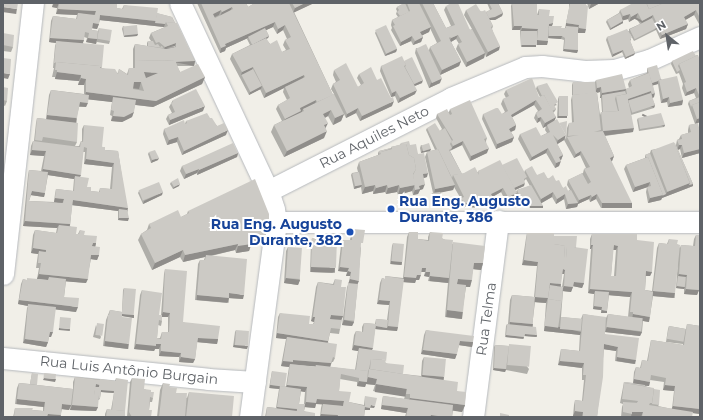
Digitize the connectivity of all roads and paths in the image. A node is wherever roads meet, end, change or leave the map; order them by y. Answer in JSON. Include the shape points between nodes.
{"nodes":[{"id":1,"x":33,"y":3,"type":"edge"},
{"id":2,"x":180,"y":3,"type":"edge"},
{"id":3,"x":700,"y":37,"type":"edge"},
{"id":4,"x":268,"y":191,"type":"junction"},
{"id":5,"x":498,"y":221,"type":"junction"},
{"id":6,"x":276,"y":222,"type":"junction"},
{"id":7,"x":700,"y":222,"type":"edge"},
{"id":8,"x":3,"y":274,"type":"edge"},
{"id":9,"x":3,"y":358,"type":"edge"},
{"id":10,"x":255,"y":382,"type":"junction"},
{"id":11,"x":250,"y":417,"type":"edge"},
{"id":12,"x":473,"y":417,"type":"edge"}],
"edges":[{"from":1,"to":8,"type":"street"},
{"from":2,"to":4,"type":"street"},
{"from":3,"to":4,"type":"street","name":"Rua Aquiles Neto","via":[[649,60],[614,70],[525,67],[451,98]]},
{"from":4,"to":6,"type":"street"},
{"from":5,"to":6,"type":"street"},
{"from":5,"to":7,"type":"street"},
{"from":5,"to":12,"type":"street","name":"Rua Telma"},
{"from":6,"to":10,"type":"street"},
{"from":9,"to":10,"type":"street","name":"Rua Luis Antônio Burgain"},
{"from":10,"to":11,"type":"street"}]}
